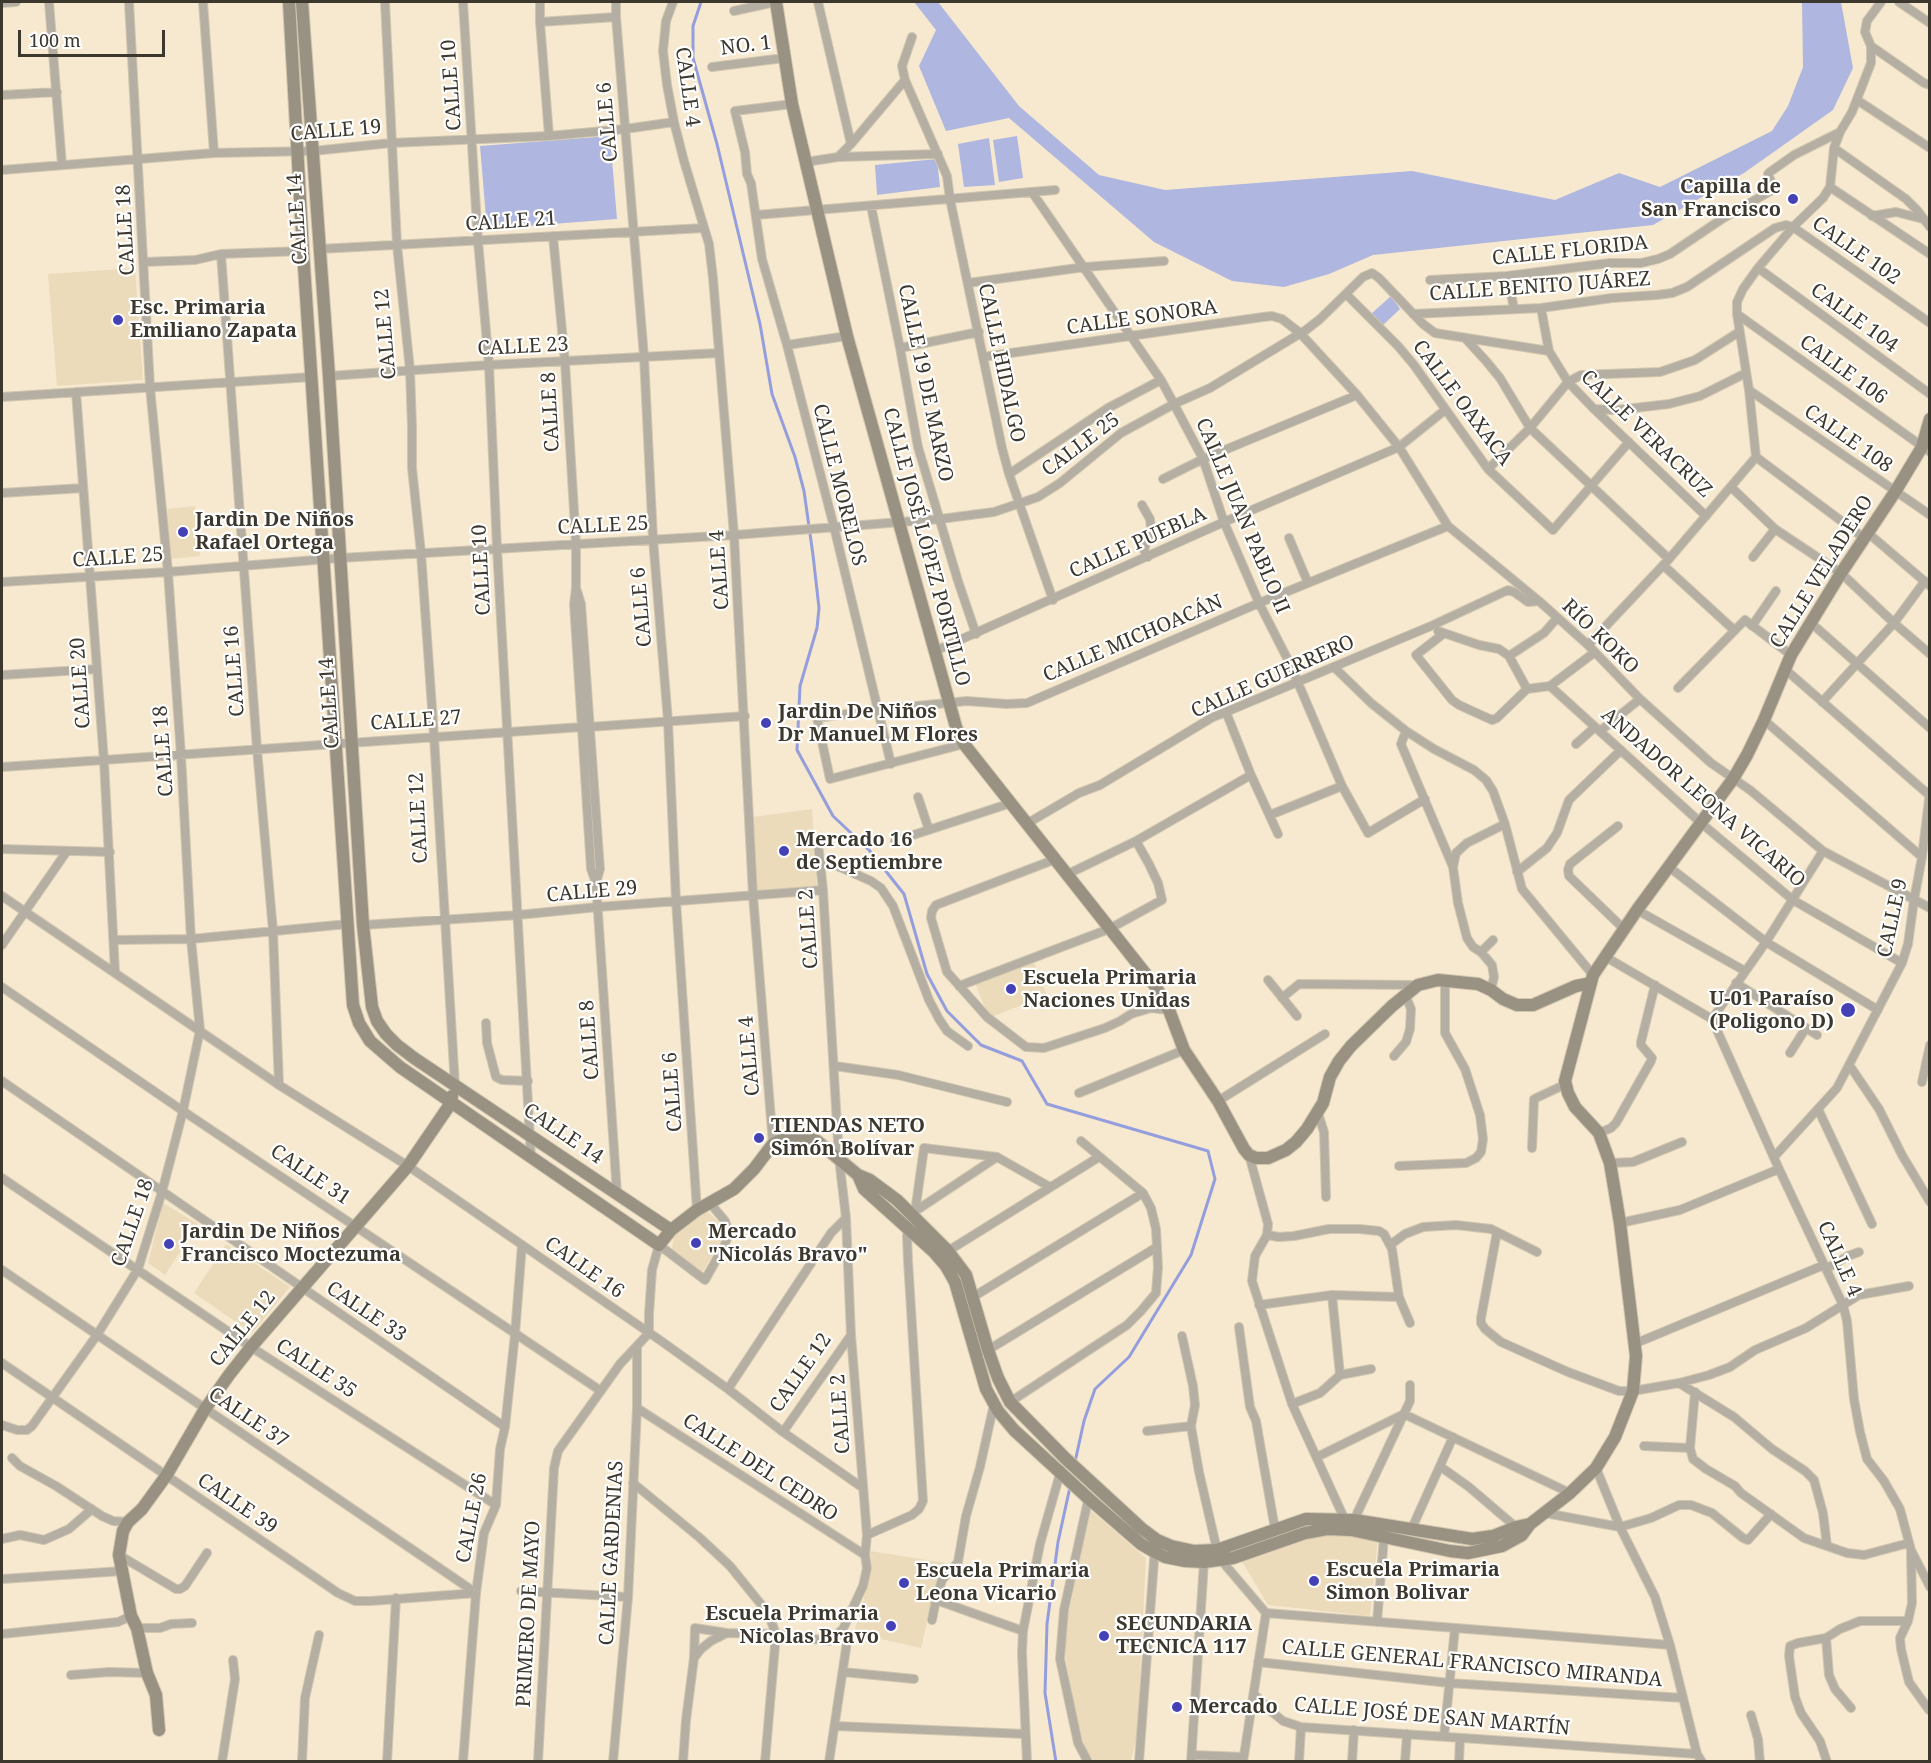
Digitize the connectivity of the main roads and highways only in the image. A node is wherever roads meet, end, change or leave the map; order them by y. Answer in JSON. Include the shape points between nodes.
{"nodes":[{"id":1,"x":289,"y":2,"type":"edge"},
{"id":2,"x":302,"y":2,"type":"edge"},
{"id":3,"x":776,"y":2,"type":"edge"},
{"id":4,"x":1929,"y":419,"type":"edge"},
{"id":5,"x":1926,"y":450,"type":"edge"},
{"id":6,"x":1592,"y":979,"type":"junction"},
{"id":7,"x":455,"y":1085,"type":"junction"},
{"id":8,"x":451,"y":1102,"type":"junction"},
{"id":9,"x":858,"y":1174,"type":"junction"},
{"id":10,"x":671,"y":1230,"type":"junction"},
{"id":11,"x":1519,"y":1531,"type":"junction"},
{"id":12,"x":1155,"y":1545,"type":"junction"},
{"id":13,"x":1219,"y":1555,"type":"junction"},
{"id":14,"x":159,"y":1730,"type":"dead end"}],
"edges":[{"from":1,"to":8,"type":"main road","name":"CALLE 14","via":[[353,1005],[370,1041],[384,1055]]},
{"from":2,"to":7,"type":"main road","name":"CALLE 14","via":[[370,994],[377,1021],[386,1034]]},
{"from":3,"to":6,"type":"main road","name":"CALLE JOSÉ LÓPEZ PORTILLO","via":[[792,104],[847,336],[956,727],[964,744],[1156,987],[1184,1050],[1249,1155],[1268,1158],[1296,1142],[1318,1113],[1339,1061],[1418,985],[1445,980],[1478,984],[1517,1005],[1533,1005]]},
{"from":4,"to":5,"type":"main road","name":"CALLE VELADERO"},
{"from":5,"to":6,"type":"main road","name":"CALLE VELADERO","via":[[1810,622],[1733,779],[1604,956]]},
{"from":6,"to":11,"type":"main road","name":"CALLE VELADERO","via":[[1566,1084],[1575,1107],[1599,1133],[1610,1163],[1636,1356],[1632,1395],[1615,1437],[1596,1468]]},
{"from":7,"to":8,"type":"main road","name":"CALLE 12"},
{"from":7,"to":10,"type":"main road","name":"CALLE 14"},
{"from":8,"to":10,"type":"main road","name":"CALLE 14","via":[[659,1245]]},
{"from":8,"to":14,"type":"main road","name":"CALLE 12","via":[[408,1166],[251,1347],[205,1410],[166,1476],[123,1531],[119,1555],[131,1616],[156,1695]]},
{"from":9,"to":10,"type":"main road","via":[[817,1141],[788,1137],[773,1144],[734,1189]]},
{"from":9,"to":12,"type":"main road","via":[[913,1213],[966,1275],[988,1350],[1010,1402]]},
{"from":9,"to":12,"type":"main road","via":[[864,1189],[946,1266],[955,1282],[986,1389],[1014,1430],[1141,1544]]},
{"from":11,"to":13,"type":"main road","via":[[1472,1539],[1350,1520],[1306,1519]]},
{"from":11,"to":13,"type":"main road","via":[[1502,1546],[1468,1553],[1351,1530],[1327,1529],[1249,1553]]},
{"from":12,"to":13,"type":"main road"},
{"from":12,"to":13,"type":"main road","via":[[1165,1557],[1185,1561],[1204,1562]]}]}
